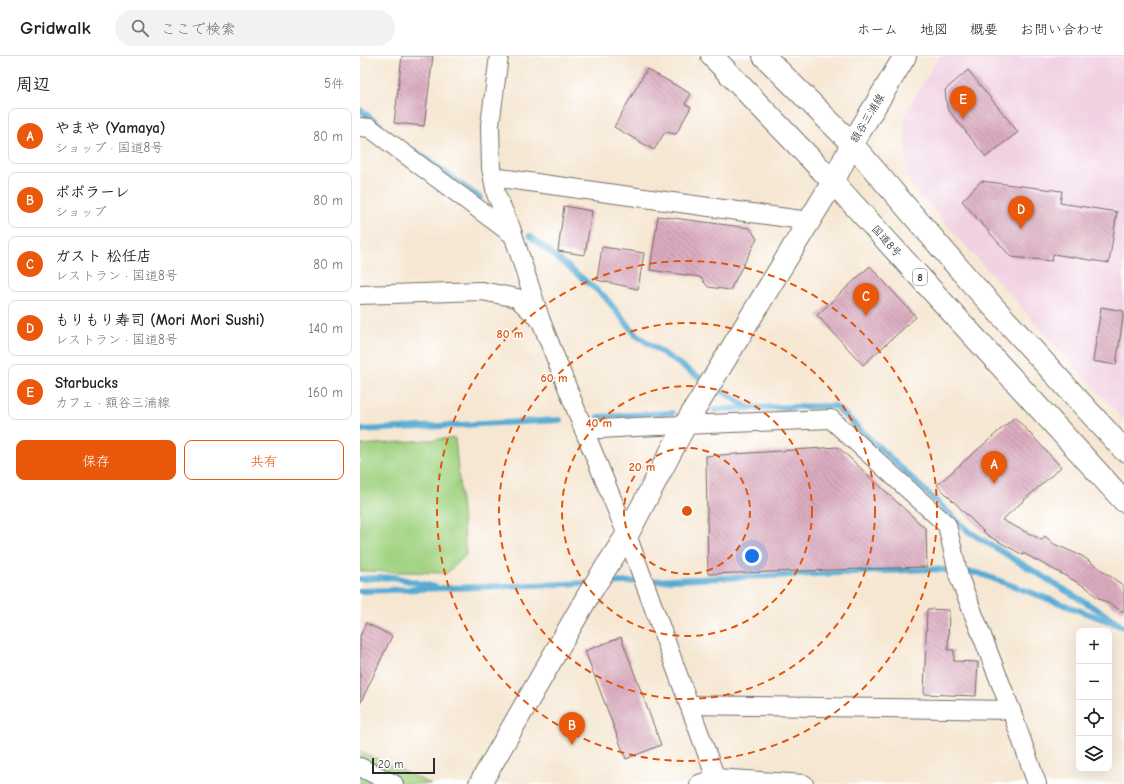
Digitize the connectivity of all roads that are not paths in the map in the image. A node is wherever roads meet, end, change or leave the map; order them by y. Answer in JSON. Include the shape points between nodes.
{"nodes":[{"id":1,"x":499,"y":56,"type":"edge"},
{"id":2,"x":712,"y":56,"type":"edge"},
{"id":3,"x":764,"y":56,"type":"edge"},
{"id":4,"x":905,"y":56,"type":"edge"},
{"id":5,"x":360,"y":127,"type":"edge"},
{"id":6,"x":852,"y":144,"type":"junction"},
{"id":7,"x":493,"y":177,"type":"junction"},
{"id":8,"x":833,"y":182,"type":"junction"},
{"id":9,"x":809,"y":221,"type":"junction"},
{"id":10,"x":514,"y":236,"type":"junction"},
{"id":11,"x":360,"y":295,"type":"edge"},
{"id":12,"x":541,"y":321,"type":"junction"},
{"id":13,"x":685,"y":425,"type":"junction"},
{"id":14,"x":584,"y":430,"type":"junction"},
{"id":15,"x":1124,"y":450,"type":"edge"},
{"id":16,"x":1124,"y":501,"type":"edge"},
{"id":17,"x":627,"y":535,"type":"junction"},
{"id":18,"x":689,"y":705,"type":"junction"},
{"id":19,"x":1011,"y":710,"type":"junction"},
{"id":20,"x":360,"y":767,"type":"edge"},
{"id":21,"x":711,"y":782,"type":"edge"},
{"id":22,"x":394,"y":784,"type":"edge"},
{"id":23,"x":480,"y":784,"type":"edge"},
{"id":24,"x":804,"y":784,"type":"edge"},
{"id":25,"x":1037,"y":784,"type":"edge"}],
"edges":[{"from":1,"to":7,"type":"street","via":[[490,125]]},
{"from":2,"to":8,"type":"main road","name":"国道8号","number":"8"},
{"from":3,"to":6,"type":"main road"},
{"from":4,"to":6,"type":"main road","name":"額谷三浦線"},
{"from":5,"to":10,"type":"street","via":[[370,128]]},
{"from":6,"to":8,"type":"main road","name":"額谷三浦線"},
{"from":6,"to":15,"type":"main road","via":[[968,279]]},
{"from":7,"to":9,"type":"street"},
{"from":7,"to":10,"type":"street","via":[[496,194]]},
{"from":8,"to":9,"type":"main road","name":"額谷三浦線"},
{"from":8,"to":16,"type":"main road","name":"国道8号","number":"8"},
{"from":9,"to":13,"type":"main road","name":"額谷三浦線"},
{"from":10,"to":12,"type":"street"},
{"from":11,"to":12,"type":"street","via":[[482,291],[517,298]]},
{"from":12,"to":14,"type":"street"},
{"from":13,"to":14,"type":"street"},
{"from":13,"to":17,"type":"main road","name":"額谷三浦線"},
{"from":13,"to":19,"type":"street","via":[[831,419],[947,525],[959,578]]},
{"from":14,"to":17,"type":"street"},
{"from":17,"to":18,"type":"street"},
{"from":17,"to":23,"type":"main road","name":"額谷三浦線","via":[[589,594]]},
{"from":18,"to":19,"type":"street"},
{"from":18,"to":21,"type":"street"},
{"from":19,"to":25,"type":"street"},
{"from":20,"to":22,"type":"street"},
{"from":21,"to":24,"type":"street"}]}
